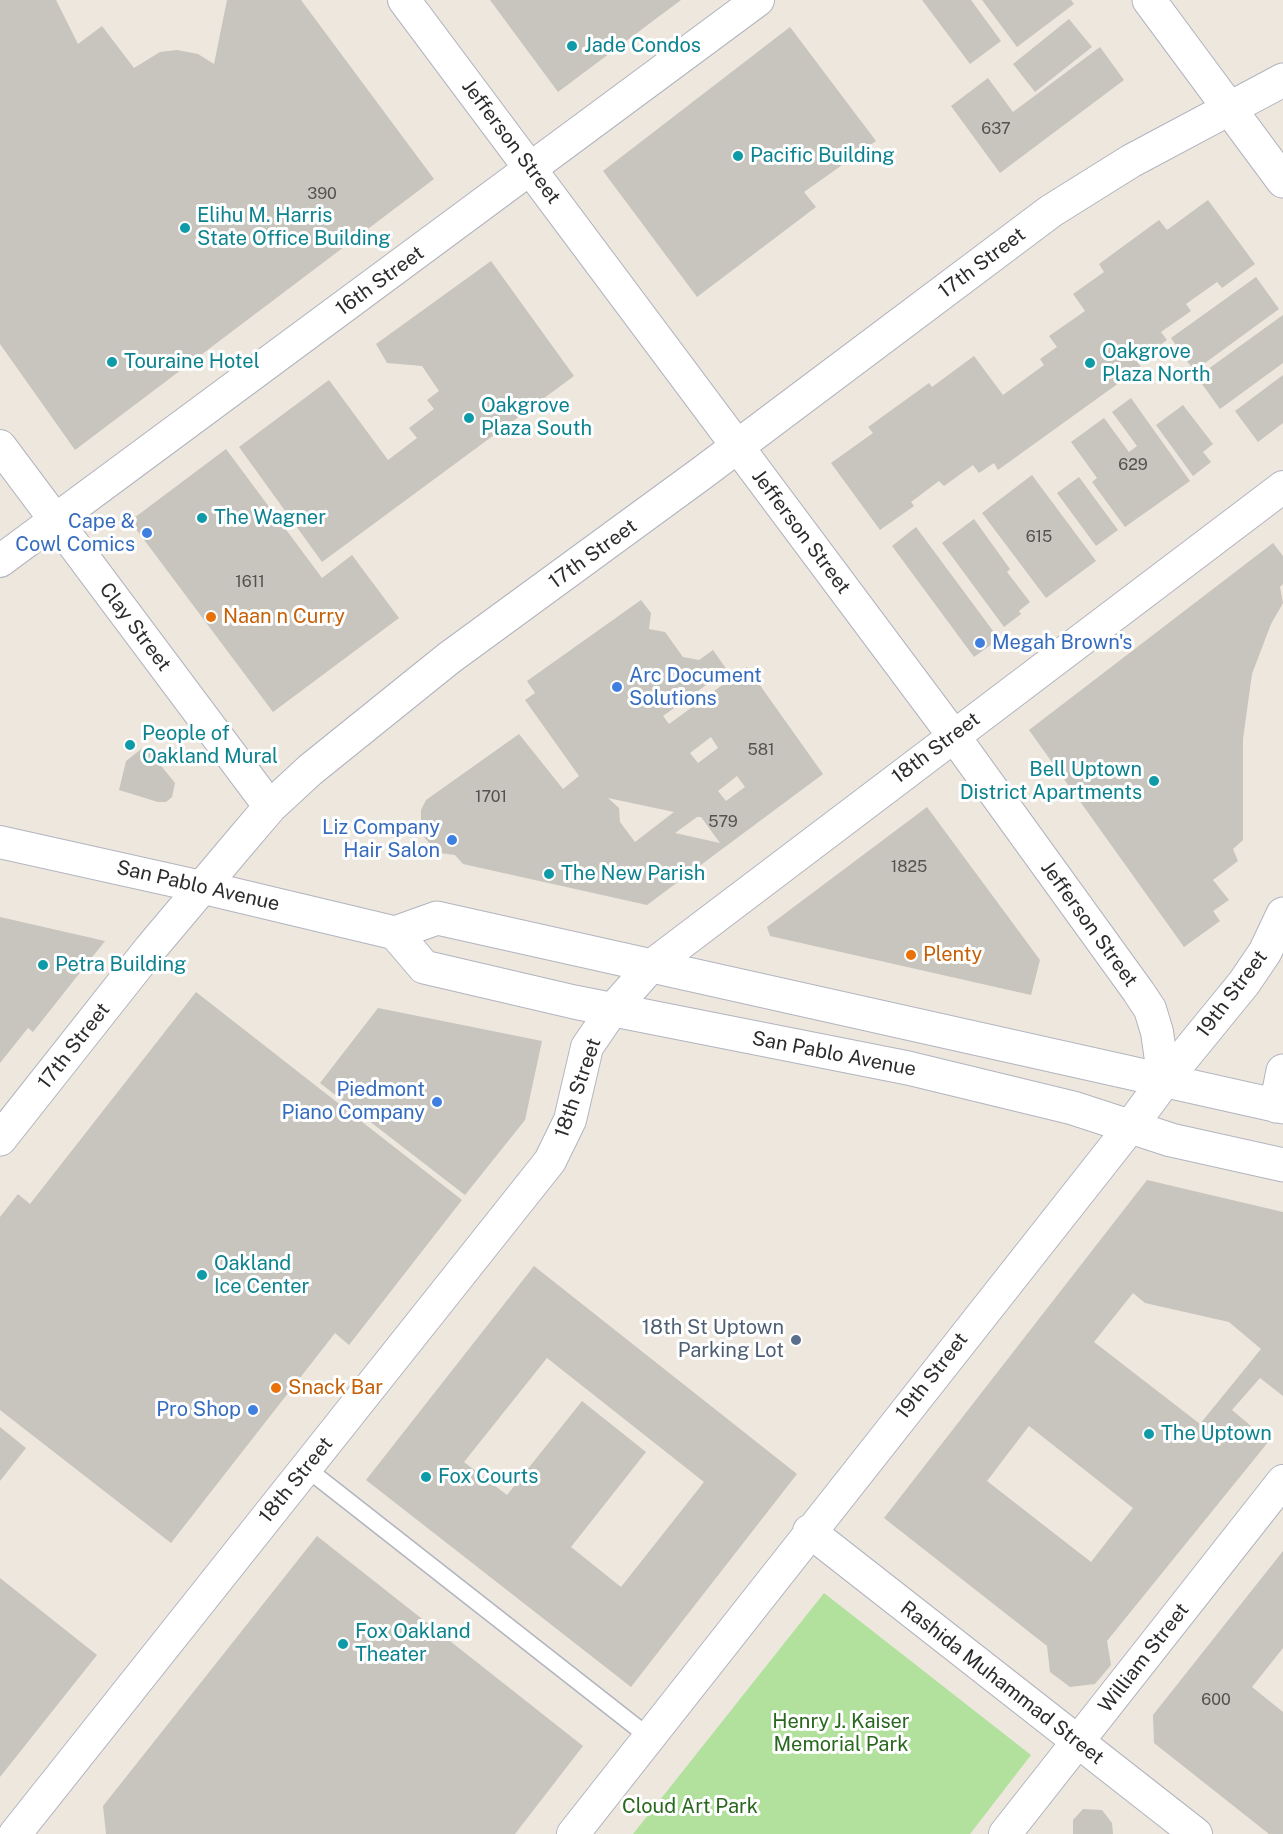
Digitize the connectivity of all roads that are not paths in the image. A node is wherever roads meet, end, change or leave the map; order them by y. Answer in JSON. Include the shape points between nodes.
{"nodes":[{"id":1,"x":404,"y":0,"type":"edge"},
{"id":2,"x":758,"y":0,"type":"edge"},
{"id":3,"x":1149,"y":0,"type":"edge"},
{"id":4,"x":1283,"y":80,"type":"edge"},
{"id":5,"x":1228,"y":108,"type":"junction"},
{"id":6,"x":531,"y":169,"type":"junction"},
{"id":7,"x":1283,"y":182,"type":"edge"},
{"id":8,"x":737,"y":446,"type":"junction"},
{"id":9,"x":0,"y":447,"type":"edge"},
{"id":10,"x":1283,"y":487,"type":"edge"},
{"id":11,"x":56,"y":521,"type":"junction"},
{"id":12,"x":0,"y":561,"type":"edge"},
{"id":13,"x":953,"y":735,"type":"junction"},
{"id":14,"x":270,"y":807,"type":"junction"},
{"id":15,"x":0,"y":842,"type":"edge"},
{"id":16,"x":202,"y":888,"type":"junction"},
{"id":17,"x":1283,"y":914,"type":"edge"},
{"id":18,"x":395,"y":933,"type":"junction"},
{"id":19,"x":651,"y":966,"type":"junction"},
{"id":20,"x":613,"y":1009,"type":"junction"},
{"id":21,"x":1283,"y":1071,"type":"edge"},
{"id":22,"x":1164,"y":1081,"type":"junction"},
{"id":23,"x":1279,"y":1107,"type":"edge"},
{"id":24,"x":1131,"y":1126,"type":"junction"},
{"id":25,"x":0,"y":1139,"type":"edge"},
{"id":26,"x":1283,"y":1165,"type":"edge"},
{"id":27,"x":306,"y":1468,"type":"junction"},
{"id":28,"x":1283,"y":1481,"type":"edge"},
{"id":29,"x":809,"y":1531,"type":"junction"},
{"id":30,"x":649,"y":1737,"type":"junction"},
{"id":31,"x":1078,"y":1742,"type":"junction"},
{"id":32,"x":15,"y":1834,"type":"edge"},
{"id":33,"x":573,"y":1834,"type":"edge"},
{"id":34,"x":1005,"y":1834,"type":"edge"},
{"id":35,"x":1196,"y":1834,"type":"edge"}],
"edges":[{"from":1,"to":6,"type":"street","name":"Jefferson Street"},
{"from":2,"to":6,"type":"street","name":"16th Street"},
{"from":3,"to":5,"type":"main road"},
{"from":4,"to":5,"type":"main road","name":"17th Street"},
{"from":5,"to":7,"type":"main road"},
{"from":5,"to":8,"type":"main road","name":"17th Street","via":[[1091,184],[1051,211]]},
{"from":6,"to":8,"type":"street","name":"Jefferson Street"},
{"from":6,"to":11,"type":"street","name":"16th Street"},
{"from":8,"to":13,"type":"street","name":"Jefferson Street"},
{"from":8,"to":14,"type":"main road","name":"17th Street","via":[[449,658]]},
{"from":9,"to":11,"type":"street","name":"Clay Street"},
{"from":10,"to":13,"type":"street","name":"18th Street"},
{"from":11,"to":12,"type":"street","name":"16th Street"},
{"from":11,"to":14,"type":"street","name":"Clay Street"},
{"from":13,"to":19,"type":"street","name":"18th Street"},
{"from":13,"to":22,"type":"street","name":"Jefferson Street","via":[[1149,1009],[1157,1032]]},
{"from":14,"to":16,"type":"main road","name":"17th Street"},
{"from":15,"to":16,"type":"street","name":"San Pablo Avenue"},
{"from":16,"to":18,"type":"main road","name":"San Pablo Avenue"},
{"from":16,"to":25,"type":"main road","name":"17th Street"},
{"from":17,"to":22,"type":"main road","name":"19th Street","via":[[1265,952],[1244,983]]},
{"from":18,"to":19,"type":"main road","via":[[437,918]]},
{"from":18,"to":20,"type":"main road","name":"San Pablo Avenue","via":[[424,968]]},
{"from":19,"to":20,"type":"street","name":"18th Street"},
{"from":19,"to":22,"type":"main road"},
{"from":20,"to":24,"type":"main road","name":"San Pablo Avenue","via":[[908,1068]]},
{"from":20,"to":27,"type":"street","name":"18th Street","via":[[587,1047],[570,1120],[549,1161]]},
{"from":21,"to":23,"type":"main road"},
{"from":22,"to":23,"type":"main road"},
{"from":22,"to":24,"type":"main road","name":"19th Street"},
{"from":24,"to":26,"type":"main road","name":"San Pablo Avenue","via":[[1171,1140]]},
{"from":24,"to":29,"type":"street","name":"19th Street"},
{"from":27,"to":30,"type":"lane"},
{"from":27,"to":32,"type":"street","name":"18th Street"},
{"from":28,"to":31,"type":"street","name":"William Street"},
{"from":29,"to":30,"type":"street","name":"19th Street"},
{"from":29,"to":31,"type":"street","name":"Rashida Muhammad Street"},
{"from":30,"to":33,"type":"street","name":"19th Street"},
{"from":31,"to":34,"type":"street","name":"William Street"},
{"from":31,"to":35,"type":"street","name":"Rashida Muhammad Street"}]}
